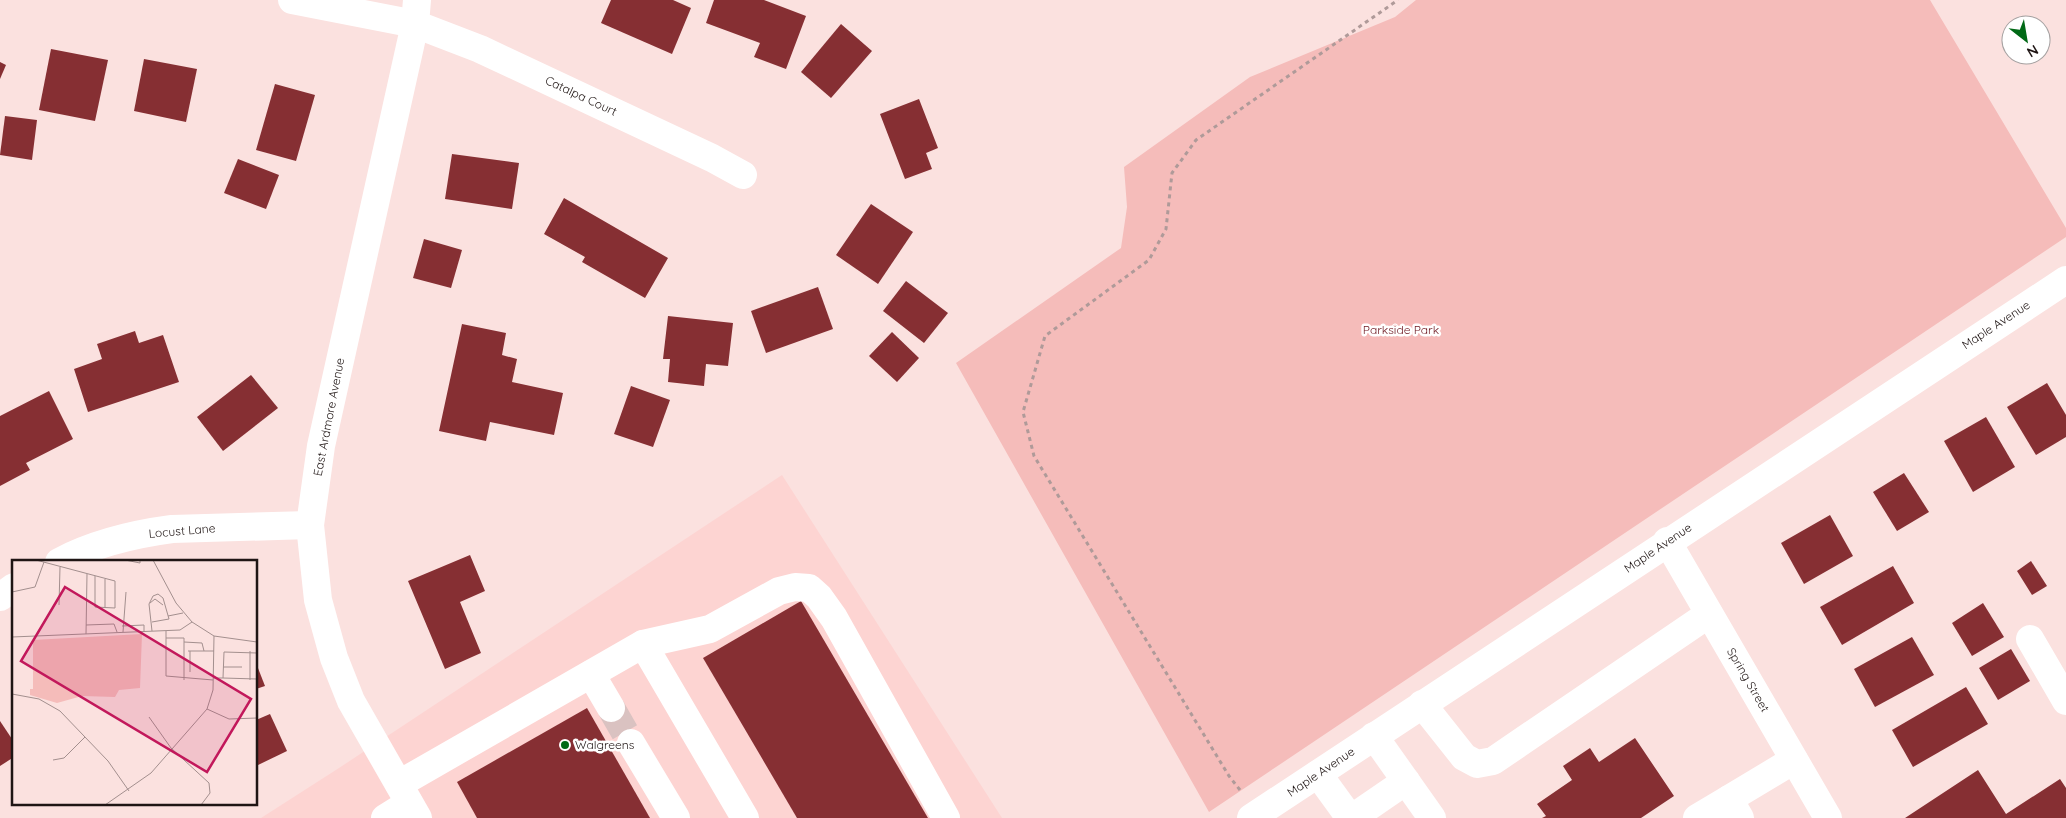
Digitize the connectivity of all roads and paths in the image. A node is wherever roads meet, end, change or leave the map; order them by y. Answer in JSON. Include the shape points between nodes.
{"nodes":[{"id":1,"x":292,"y":0,"type":"edge"},
{"id":2,"x":1398,"y":0,"type":"edge"},
{"id":3,"x":416,"y":12,"type":"edge"},
{"id":4,"x":744,"y":175,"type":"dead end"},
{"id":5,"x":2066,"y":280,"type":"edge"},
{"id":6,"x":310,"y":525,"type":"junction"},
{"id":7,"x":1667,"y":542,"type":"junction"},
{"id":8,"x":63,"y":560,"type":"edge"},
{"id":9,"x":12,"y":589,"type":"edge"},
{"id":10,"x":0,"y":597,"type":"edge"},
{"id":11,"x":1709,"y":614,"type":"junction"},
{"id":12,"x":2030,"y":639,"type":"dead end"},
{"id":13,"x":643,"y":644,"type":"junction"},
{"id":14,"x":591,"y":674,"type":"junction"},
{"id":15,"x":2066,"y":701,"type":"edge"},
{"id":16,"x":1422,"y":704,"type":"junction"},
{"id":17,"x":611,"y":708,"type":"tunnel mouth"},
{"id":18,"x":1374,"y":736,"type":"junction"},
{"id":19,"x":631,"y":743,"type":"tunnel mouth"},
{"id":20,"x":1794,"y":760,"type":"junction"},
{"id":21,"x":1318,"y":774,"type":"junction"},
{"id":22,"x":1406,"y":780,"type":"junction"},
{"id":23,"x":409,"y":802,"type":"edge"},
{"id":24,"x":1735,"y":808,"type":"edge"},
{"id":25,"x":1255,"y":816,"type":"edge"},
{"id":26,"x":385,"y":818,"type":"edge"},
{"id":27,"x":676,"y":818,"type":"edge"},
{"id":28,"x":745,"y":818,"type":"edge"},
{"id":29,"x":946,"y":818,"type":"edge"},
{"id":30,"x":1351,"y":818,"type":"edge"},
{"id":31,"x":1432,"y":818,"type":"edge"},
{"id":32,"x":1697,"y":818,"type":"edge"},
{"id":33,"x":1828,"y":818,"type":"edge"}],
"edges":[{"from":1,"to":3,"type":"street","name":"Catalpa Court"},
{"from":2,"to":25,"type":"path","via":[[1196,140],[1172,173],[1166,229],[1149,260],[1045,336],[1023,412],[1034,456]]},
{"from":3,"to":4,"type":"street","name":"Catalpa Court","via":[[480,49]]},
{"from":3,"to":6,"type":"street","name":"East Ardmore Avenue","via":[[321,446]]},
{"from":5,"to":7,"type":"street","name":"Maple Avenue"},
{"from":6,"to":8,"type":"street","name":"Locust Lane","via":[[150,532],[78,552]]},
{"from":6,"to":23,"type":"street","name":"East Ardmore Avenue","via":[[318,600],[334,658],[351,700]]},
{"from":7,"to":11,"type":"street","name":"Spring Street"},
{"from":7,"to":16,"type":"street","name":"Maple Avenue"},
{"from":9,"to":10,"type":"street"},
{"from":11,"to":16,"type":"street","via":[[1493,761],[1477,764],[1464,757]]},
{"from":11,"to":20,"type":"street","name":"Spring Street"},
{"from":12,"to":15,"type":"street"},
{"from":13,"to":14,"type":"street"},
{"from":13,"to":28,"type":"street"},
{"from":13,"to":29,"type":"street","via":[[710,630],[779,591],[809,588],[834,618]]},
{"from":14,"to":17,"type":"street"},
{"from":14,"to":23,"type":"street"},
{"from":16,"to":18,"type":"street","name":"Maple Avenue"},
{"from":18,"to":21,"type":"street","name":"Maple Avenue"},
{"from":18,"to":22,"type":"street"},
{"from":19,"to":27,"type":"street"},
{"from":20,"to":24,"type":"street"},
{"from":20,"to":33,"type":"street","name":"Spring Street"},
{"from":21,"to":25,"type":"street","name":"Maple Avenue"},
{"from":21,"to":30,"type":"street"},
{"from":22,"to":30,"type":"street"},
{"from":22,"to":31,"type":"street"},
{"from":23,"to":26,"type":"street"},
{"from":24,"to":32,"type":"street"}]}
